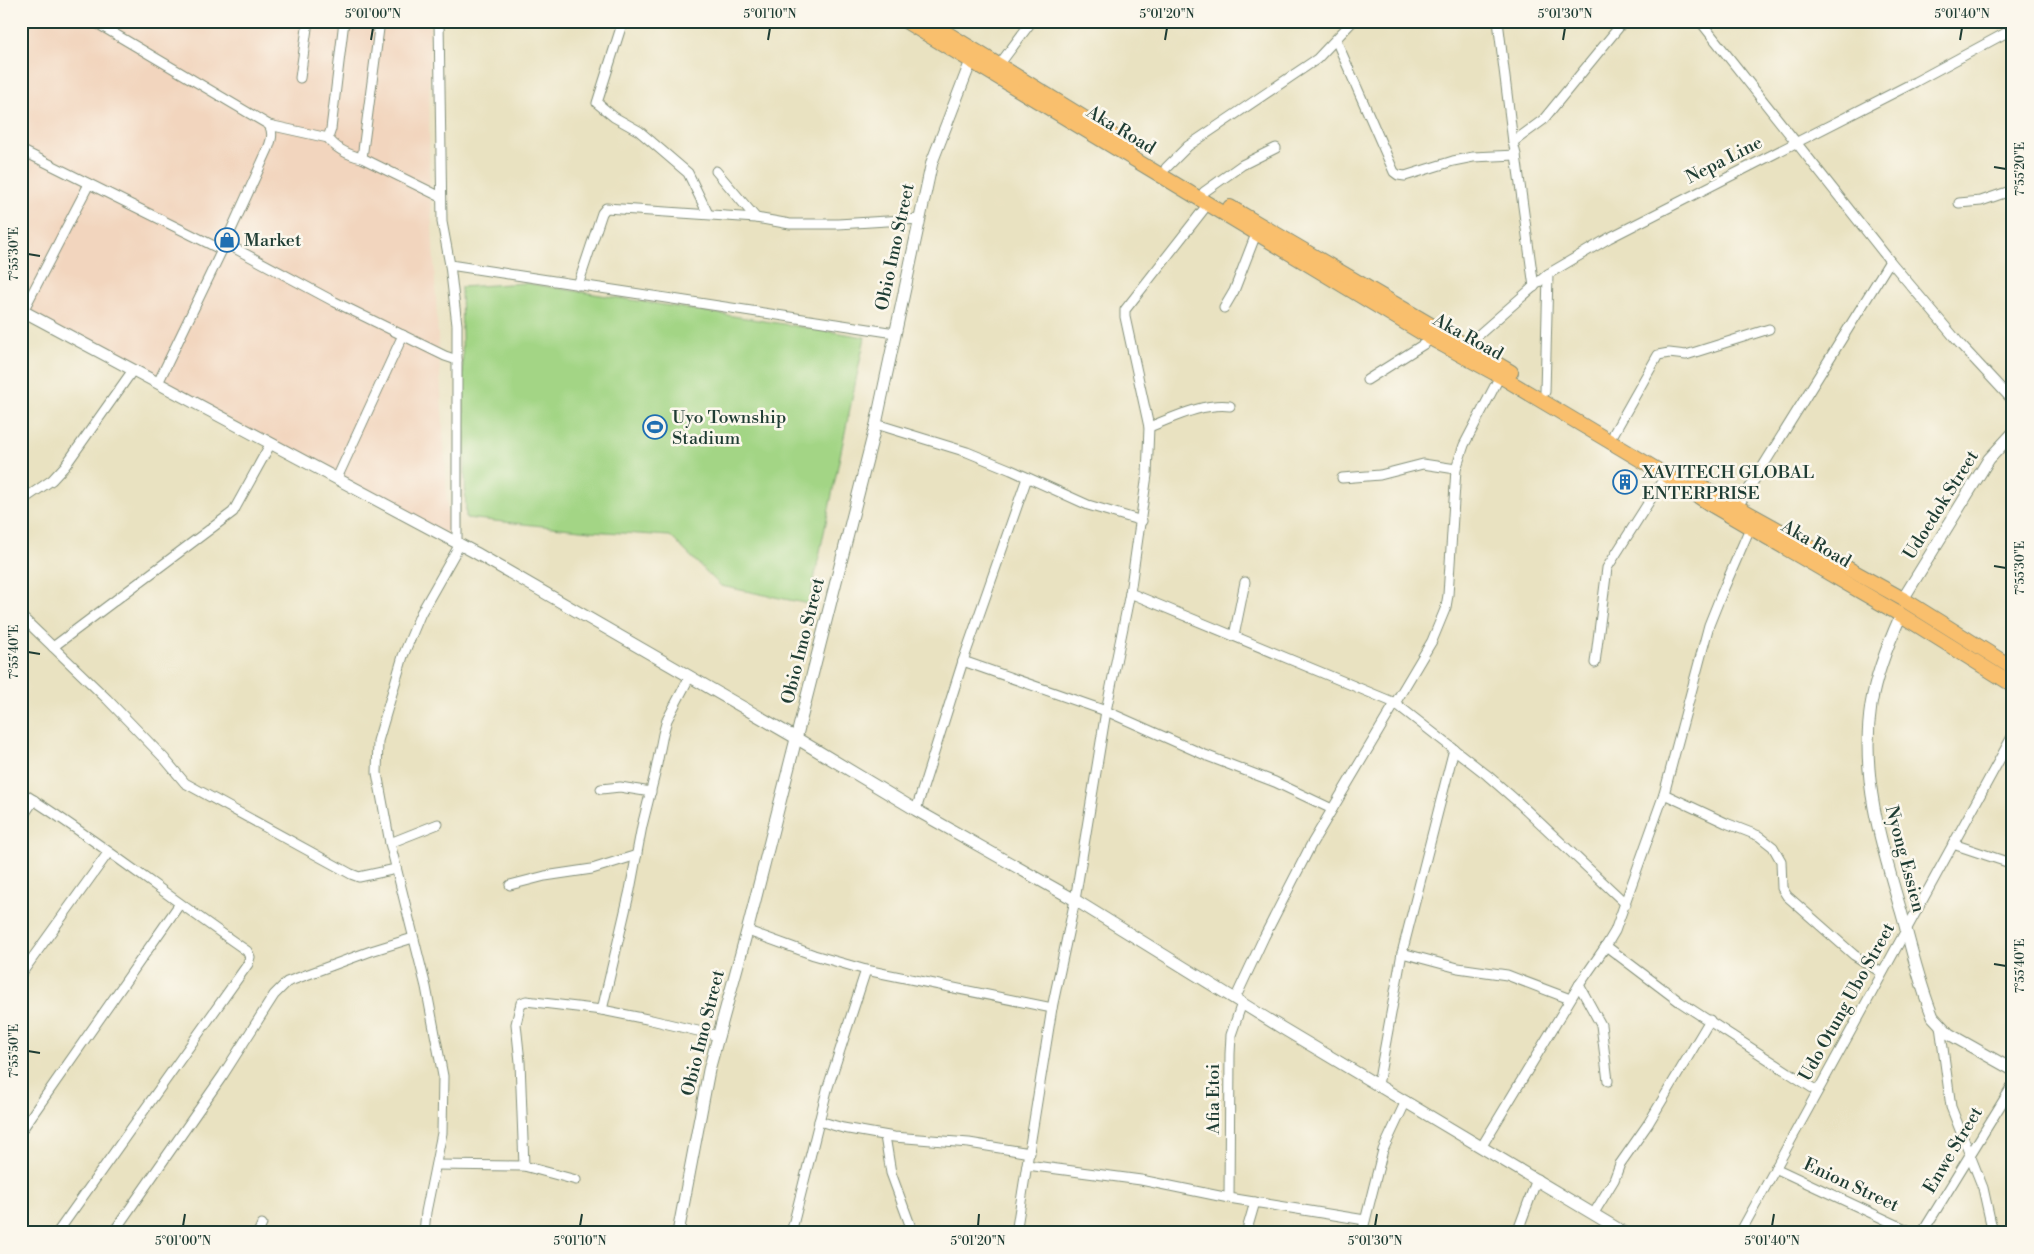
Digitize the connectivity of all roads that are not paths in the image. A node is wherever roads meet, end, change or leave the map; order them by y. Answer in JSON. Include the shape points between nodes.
{"nodes":[{"id":1,"x":26,"y":21,"type":"edge"},
{"id":2,"x":93,"y":21,"type":"edge"},
{"id":3,"x":308,"y":21,"type":"edge"},
{"id":4,"x":344,"y":21,"type":"edge"},
{"id":5,"x":380,"y":21,"type":"edge"},
{"id":6,"x":439,"y":21,"type":"edge"},
{"id":7,"x":623,"y":21,"type":"edge"},
{"id":8,"x":905,"y":21,"type":"edge"},
{"id":9,"x":927,"y":21,"type":"edge"},
{"id":10,"x":1032,"y":21,"type":"edge"},
{"id":11,"x":1353,"y":21,"type":"edge"},
{"id":12,"x":1498,"y":21,"type":"edge"},
{"id":13,"x":1624,"y":21,"type":"edge"},
{"id":14,"x":1700,"y":21,"type":"edge"},
{"id":15,"x":2013,"y":29,"type":"edge"},
{"id":16,"x":21,"y":30,"type":"edge"},
{"id":17,"x":1336,"y":40,"type":"junction"},
{"id":18,"x":972,"y":61,"type":"junction"},
{"id":19,"x":999,"y":65,"type":"junction"},
{"id":20,"x":300,"y":78,"type":"dead end"},
{"id":21,"x":269,"y":125,"type":"junction"},
{"id":22,"x":328,"y":138,"type":"junction"},
{"id":23,"x":1796,"y":141,"type":"junction"},
{"id":24,"x":1513,"y":142,"type":"junction"},
{"id":25,"x":1276,"y":148,"type":"dead end"},
{"id":26,"x":21,"y":150,"type":"edge"},
{"id":27,"x":1516,"y":155,"type":"junction"},
{"id":28,"x":362,"y":158,"type":"junction"},
{"id":29,"x":1166,"y":168,"type":"junction"},
{"id":30,"x":716,"y":171,"type":"dead end"},
{"id":31,"x":89,"y":184,"type":"junction"},
{"id":32,"x":2013,"y":190,"type":"edge"},
{"id":33,"x":441,"y":197,"type":"junction"},
{"id":34,"x":1206,"y":198,"type":"junction"},
{"id":35,"x":1959,"y":203,"type":"dead end"},
{"id":36,"x":708,"y":214,"type":"junction"},
{"id":37,"x":756,"y":218,"type":"junction"},
{"id":38,"x":920,"y":218,"type":"junction"},
{"id":39,"x":1256,"y":234,"type":"junction"},
{"id":40,"x":223,"y":247,"type":"junction"},
{"id":41,"x":1890,"y":261,"type":"junction"},
{"id":42,"x":450,"y":265,"type":"junction"},
{"id":43,"x":1548,"y":274,"type":"junction"},
{"id":44,"x":578,"y":285,"type":"junction"},
{"id":45,"x":1534,"y":287,"type":"junction"},
{"id":46,"x":1224,"y":308,"type":"dead end"},
{"id":47,"x":22,"y":310,"type":"edge"},
{"id":48,"x":1769,"y":329,"type":"dead end"},
{"id":49,"x":895,"y":332,"type":"junction"},
{"id":50,"x":403,"y":336,"type":"junction"},
{"id":51,"x":1432,"y":339,"type":"junction"},
{"id":52,"x":1466,"y":346,"type":"junction"},
{"id":53,"x":457,"y":360,"type":"junction"},
{"id":54,"x":133,"y":370,"type":"junction"},
{"id":55,"x":1500,"y":376,"type":"junction"},
{"id":56,"x":1367,"y":380,"type":"dead end"},
{"id":57,"x":158,"y":383,"type":"junction"},
{"id":58,"x":1545,"y":392,"type":"junction"},
{"id":59,"x":2013,"y":401,"type":"edge"},
{"id":60,"x":1230,"y":406,"type":"dead end"},
{"id":61,"x":876,"y":424,"type":"junction"},
{"id":62,"x":1149,"y":426,"type":"junction"},
{"id":63,"x":1614,"y":433,"type":"junction"},
{"id":64,"x":2013,"y":433,"type":"edge"},
{"id":65,"x":271,"y":443,"type":"junction"},
{"id":66,"x":1456,"y":469,"type":"junction"},
{"id":67,"x":1666,"y":475,"type":"junction"},
{"id":68,"x":337,"y":478,"type":"junction"},
{"id":69,"x":1028,"y":478,"type":"junction"},
{"id":70,"x":1342,"y":478,"type":"dead end"},
{"id":71,"x":21,"y":501,"type":"edge"},
{"id":72,"x":1737,"y":508,"type":"junction"},
{"id":73,"x":1142,"y":521,"type":"junction"},
{"id":74,"x":1750,"y":528,"type":"junction"},
{"id":75,"x":460,"y":544,"type":"junction"},
{"id":76,"x":1245,"y":582,"type":"dead end"},
{"id":77,"x":1130,"y":593,"type":"junction"},
{"id":78,"x":1903,"y":599,"type":"junction"},
{"id":79,"x":1901,"y":615,"type":"junction"},
{"id":80,"x":21,"y":616,"type":"edge"},
{"id":81,"x":1234,"y":636,"type":"junction"},
{"id":82,"x":52,"y":647,"type":"junction"},
{"id":83,"x":964,"y":661,"type":"junction"},
{"id":84,"x":1596,"y":663,"type":"dead end"},
{"id":85,"x":2013,"y":668,"type":"edge"},
{"id":86,"x":690,"y":676,"type":"junction"},
{"id":87,"x":2013,"y":685,"type":"edge"},
{"id":88,"x":1395,"y":703,"type":"junction"},
{"id":89,"x":1106,"y":712,"type":"junction"},
{"id":90,"x":2013,"y":735,"type":"edge"},
{"id":91,"x":796,"y":738,"type":"junction"},
{"id":92,"x":1454,"y":749,"type":"junction"},
{"id":93,"x":601,"y":788,"type":"dead end"},
{"id":94,"x":21,"y":792,"type":"edge"},
{"id":95,"x":651,"y":792,"type":"junction"},
{"id":96,"x":1664,"y":794,"type":"junction"},
{"id":97,"x":34,"y":800,"type":"junction"},
{"id":98,"x":1332,"y":809,"type":"junction"},
{"id":99,"x":916,"y":810,"type":"junction"},
{"id":100,"x":21,"y":819,"type":"edge"},
{"id":101,"x":438,"y":824,"type":"dead end"},
{"id":102,"x":390,"y":843,"type":"junction"},
{"id":103,"x":1953,"y":844,"type":"junction"},
{"id":104,"x":108,"y":853,"type":"junction"},
{"id":105,"x":637,"y":855,"type":"junction"},
{"id":106,"x":2013,"y":864,"type":"edge"},
{"id":107,"x":396,"y":869,"type":"junction"},
{"id":108,"x":510,"y":885,"type":"dead end"},
{"id":109,"x":1075,"y":900,"type":"junction"},
{"id":110,"x":1626,"y":904,"type":"junction"},
{"id":111,"x":179,"y":905,"type":"junction"},
{"id":112,"x":1906,"y":929,"type":"junction"},
{"id":113,"x":748,"y":931,"type":"junction"},
{"id":114,"x":413,"y":938,"type":"junction"},
{"id":115,"x":1606,"y":946,"type":"junction"},
{"id":116,"x":1402,"y":953,"type":"junction"},
{"id":117,"x":866,"y":970,"type":"junction"},
{"id":118,"x":1882,"y":973,"type":"junction"},
{"id":119,"x":21,"y":974,"type":"edge"},
{"id":120,"x":1579,"y":984,"type":"junction"},
{"id":121,"x":1570,"y":999,"type":"junction"},
{"id":122,"x":1238,"y":1001,"type":"junction"},
{"id":123,"x":1052,"y":1008,"type":"junction"},
{"id":124,"x":602,"y":1010,"type":"junction"},
{"id":125,"x":1710,"y":1020,"type":"junction"},
{"id":126,"x":1940,"y":1026,"type":"junction"},
{"id":127,"x":719,"y":1036,"type":"junction"},
{"id":128,"x":2013,"y":1070,"type":"edge"},
{"id":129,"x":1608,"y":1082,"type":"dead end"},
{"id":130,"x":1378,"y":1084,"type":"junction"},
{"id":131,"x":2013,"y":1085,"type":"edge"},
{"id":132,"x":1818,"y":1091,"type":"junction"},
{"id":133,"x":1406,"y":1101,"type":"junction"},
{"id":134,"x":819,"y":1121,"type":"junction"},
{"id":135,"x":21,"y":1131,"type":"edge"},
{"id":136,"x":884,"y":1136,"type":"junction"},
{"id":137,"x":1482,"y":1146,"type":"junction"},
{"id":138,"x":1030,"y":1153,"type":"junction"},
{"id":139,"x":1970,"y":1153,"type":"junction"},
{"id":140,"x":436,"y":1165,"type":"junction"},
{"id":141,"x":1028,"y":1165,"type":"junction"},
{"id":142,"x":524,"y":1166,"type":"junction"},
{"id":143,"x":1775,"y":1168,"type":"junction"},
{"id":144,"x":1537,"y":1179,"type":"junction"},
{"id":145,"x":576,"y":1180,"type":"dead end"},
{"id":146,"x":1229,"y":1198,"type":"junction"},
{"id":147,"x":1255,"y":1202,"type":"junction"},
{"id":148,"x":1594,"y":1213,"type":"junction"},
{"id":149,"x":1365,"y":1220,"type":"junction"},
{"id":150,"x":57,"y":1233,"type":"edge"},
{"id":151,"x":113,"y":1233,"type":"edge"},
{"id":152,"x":424,"y":1233,"type":"edge"},
{"id":153,"x":678,"y":1233,"type":"edge"},
{"id":154,"x":791,"y":1233,"type":"edge"},
{"id":155,"x":913,"y":1233,"type":"edge"},
{"id":156,"x":1016,"y":1233,"type":"edge"},
{"id":157,"x":1246,"y":1233,"type":"edge"},
{"id":158,"x":1362,"y":1233,"type":"edge"},
{"id":159,"x":1517,"y":1233,"type":"edge"},
{"id":160,"x":1626,"y":1233,"type":"edge"},
{"id":161,"x":1740,"y":1233,"type":"edge"},
{"id":162,"x":1914,"y":1233,"type":"edge"},
{"id":163,"x":1922,"y":1233,"type":"edge"},
{"id":164,"x":1993,"y":1233,"type":"edge"}],
"edges":[{"from":1,"to":16,"type":"street"},
{"from":2,"to":21,"type":"street"},
{"from":3,"to":20,"type":"street"},
{"from":4,"to":22,"type":"street"},
{"from":5,"to":28,"type":"street"},
{"from":6,"to":33,"type":"street"},
{"from":7,"to":36,"type":"street","via":[[597,103],[639,131],[688,173]]},
{"from":8,"to":18,"type":"main road","name":"Aka Road"},
{"from":9,"to":19,"type":"main road","name":"Aka Road"},
{"from":10,"to":19,"type":"street"},
{"from":11,"to":17,"type":"street"},
{"from":12,"to":24,"type":"street"},
{"from":13,"to":24,"type":"street","via":[[1543,120]]},
{"from":14,"to":23,"type":"street"},
{"from":15,"to":23,"type":"street","name":"Nepa Line","via":[[1916,82]]},
{"from":17,"to":27,"type":"street","via":[[1398,175],[1405,176],[1454,160]]},
{"from":17,"to":29,"type":"street","via":[[1317,59],[1188,146]]},
{"from":18,"to":34,"type":"main road","name":"Aka Road"},
{"from":18,"to":38,"type":"street","name":"Obio Imo Street","via":[[932,162]]},
{"from":19,"to":29,"type":"main road","name":"Aka Road"},
{"from":21,"to":22,"type":"street"},
{"from":21,"to":40,"type":"street","via":[[272,137],[268,149]]},
{"from":22,"to":28,"type":"street","via":[[352,156]]},
{"from":23,"to":41,"type":"street"},
{"from":23,"to":43,"type":"street","name":"Nepa Line","via":[[1609,238]]},
{"from":24,"to":27,"type":"street"},
{"from":25,"to":34,"type":"street","via":[[1242,165]]},
{"from":26,"to":31,"type":"street"},
{"from":27,"to":45,"type":"street"},
{"from":28,"to":33,"type":"street"},
{"from":29,"to":34,"type":"main road","name":"Aka Road"},
{"from":30,"to":37,"type":"street"},
{"from":31,"to":40,"type":"street"},
{"from":31,"to":47,"type":"street"},
{"from":32,"to":35,"type":"street","via":[[1981,201]]},
{"from":33,"to":42,"type":"street"},
{"from":34,"to":39,"type":"main road","name":"Aka Road"},
{"from":34,"to":52,"type":"main road","name":"Aka Road"},
{"from":34,"to":62,"type":"street","via":[[1125,310]]},
{"from":36,"to":37,"type":"street"},
{"from":36,"to":44,"type":"street","via":[[606,208]]},
{"from":37,"to":38,"type":"street","via":[[790,224],[838,224]]},
{"from":38,"to":49,"type":"street","name":"Obio Imo Street"},
{"from":39,"to":46,"type":"street"},
{"from":39,"to":51,"type":"main road","name":"Aka Road"},
{"from":40,"to":50,"type":"street"},
{"from":40,"to":57,"type":"street"},
{"from":41,"to":59,"type":"street"},
{"from":41,"to":72,"type":"street"},
{"from":42,"to":44,"type":"street"},
{"from":42,"to":53,"type":"street","via":[[457,325]]},
{"from":43,"to":45,"type":"street","name":"Nepa Line"},
{"from":43,"to":58,"type":"street"},
{"from":44,"to":49,"type":"street"},
{"from":45,"to":52,"type":"street","name":"Nepa Line"},
{"from":47,"to":54,"type":"street"},
{"from":48,"to":63,"type":"street","via":[[1686,355],[1658,355]]},
{"from":49,"to":61,"type":"street","name":"Obio Imo Street"},
{"from":50,"to":53,"type":"street"},
{"from":50,"to":68,"type":"street"},
{"from":51,"to":55,"type":"main road","name":"Aka Road"},
{"from":51,"to":56,"type":"street"},
{"from":52,"to":58,"type":"main road","name":"Aka Road"},
{"from":53,"to":75,"type":"street","via":[[457,543]]},
{"from":54,"to":57,"type":"street"},
{"from":54,"to":71,"type":"street","via":[[65,466],[52,480]]},
{"from":55,"to":66,"type":"street","name":"Afia Etoi","via":[[1464,445]]},
{"from":55,"to":67,"type":"main road","name":"Aka Road"},
{"from":57,"to":65,"type":"street"},
{"from":58,"to":63,"type":"main road","name":"Aka Road"},
{"from":60,"to":62,"type":"street","via":[[1216,404]]},
{"from":61,"to":69,"type":"street","via":[[967,452]]},
{"from":61,"to":91,"type":"street","name":"Obio Imo Street"},
{"from":62,"to":73,"type":"street"},
{"from":63,"to":72,"type":"main road","name":"Aka Road"},
{"from":64,"to":78,"type":"street","name":"Udoedok Street","via":[[1990,459]]},
{"from":65,"to":68,"type":"street"},
{"from":65,"to":82,"type":"street","via":[[232,512]]},
{"from":66,"to":70,"type":"street","via":[[1422,464],[1380,475]]},
{"from":66,"to":88,"type":"street","name":"Afia Etoi","via":[[1446,607],[1432,641]]},
{"from":67,"to":74,"type":"main road","name":"Aka Road"},
{"from":67,"to":84,"type":"street","via":[[1607,568]]},
{"from":68,"to":75,"type":"street"},
{"from":69,"to":73,"type":"street","via":[[1088,505]]},
{"from":69,"to":83,"type":"street"},
{"from":72,"to":78,"type":"main road","name":"Aka Road"},
{"from":73,"to":77,"type":"street"},
{"from":74,"to":79,"type":"main road","name":"Aka Road"},
{"from":74,"to":96,"type":"street","via":[[1709,626]]},
{"from":75,"to":86,"type":"street"},
{"from":75,"to":102,"type":"street","via":[[421,613],[403,656],[378,741],[377,773]]},
{"from":76,"to":81,"type":"street"},
{"from":77,"to":81,"type":"street"},
{"from":77,"to":89,"type":"street"},
{"from":78,"to":85,"type":"main road","name":"Aka Road"},
{"from":79,"to":87,"type":"main road","name":"Aka Road"},
{"from":79,"to":112,"type":"street","name":"Nyong Essien","via":[[1887,646],[1874,691],[1868,760],[1884,854]]},
{"from":80,"to":82,"type":"street"},
{"from":81,"to":88,"type":"street"},
{"from":82,"to":107,"type":"street","via":[[127,719],[186,783],[359,877]]},
{"from":83,"to":89,"type":"street"},
{"from":83,"to":99,"type":"street"},
{"from":86,"to":91,"type":"street"},
{"from":86,"to":95,"type":"street","via":[[667,720]]},
{"from":88,"to":92,"type":"street"},
{"from":88,"to":98,"type":"street","name":"Afia Etoi"},
{"from":89,"to":98,"type":"street"},
{"from":89,"to":109,"type":"street"},
{"from":90,"to":103,"type":"street","name":"Udo Otung Ubo Street"},
{"from":91,"to":99,"type":"street"},
{"from":91,"to":113,"type":"street","name":"Obio Imo Street"},
{"from":92,"to":110,"type":"street","via":[[1519,803]]},
{"from":92,"to":116,"type":"street"},
{"from":93,"to":95,"type":"street","via":[[620,787]]},
{"from":94,"to":97,"type":"street"},
{"from":95,"to":105,"type":"street"},
{"from":96,"to":110,"type":"street"},
{"from":96,"to":118,"type":"street","via":[[1759,836],[1774,847],[1781,860],[1782,888],[1787,896],[1854,955]]},
{"from":97,"to":100,"type":"street"},
{"from":97,"to":104,"type":"street"},
{"from":98,"to":122,"type":"street","name":"Afia Etoi","via":[[1281,903]]},
{"from":99,"to":109,"type":"street"},
{"from":101,"to":102,"type":"street"},
{"from":102,"to":107,"type":"street"},
{"from":103,"to":106,"type":"street"},
{"from":103,"to":112,"type":"street","name":"Udo Otung Ubo Street"},
{"from":104,"to":111,"type":"street"},
{"from":104,"to":119,"type":"street"},
{"from":105,"to":108,"type":"street","via":[[592,869]]},
{"from":105,"to":124,"type":"street"},
{"from":107,"to":114,"type":"street"},
{"from":109,"to":122,"type":"street"},
{"from":109,"to":123,"type":"street"},
{"from":110,"to":115,"type":"street"},
{"from":111,"to":135,"type":"street"},
{"from":111,"to":150,"type":"street","via":[[247,951],[250,957],[248,964]]},
{"from":112,"to":118,"type":"street","name":"Udo Otung Ubo Street"},
{"from":112,"to":126,"type":"street","name":"Nyong Essien","via":[[1930,1011]]},
{"from":113,"to":117,"type":"street"},
{"from":113,"to":127,"type":"street","name":"Obio Imo Street"},
{"from":114,"to":140,"type":"street","via":[[426,986],[443,1076],[442,1133]]},
{"from":114,"to":151,"type":"street","via":[[287,982],[280,988]]},
{"from":115,"to":120,"type":"street"},
{"from":115,"to":125,"type":"street","via":[[1680,1002]]},
{"from":116,"to":121,"type":"street","via":[[1458,968],[1506,976]]},
{"from":116,"to":130,"type":"street"},
{"from":117,"to":123,"type":"street"},
{"from":117,"to":134,"type":"street"},
{"from":118,"to":132,"type":"street","name":"Udo Otung Ubo Street"},
{"from":120,"to":121,"type":"street"},
{"from":120,"to":129,"type":"street","via":[[1601,1025]]},
{"from":121,"to":137,"type":"street"},
{"from":122,"to":130,"type":"street"},
{"from":122,"to":146,"type":"street","name":"Afia Etoi","via":[[1230,1054]]},
{"from":123,"to":138,"type":"street"},
{"from":124,"to":127,"type":"street"},
{"from":124,"to":142,"type":"street","via":[[521,1003],[516,1024]]},
{"from":125,"to":132,"type":"street"},
{"from":125,"to":148,"type":"street","via":[[1648,1124],[1620,1164]]},
{"from":126,"to":128,"type":"street","name":"Nyong Essien"},
{"from":126,"to":139,"type":"street","via":[[1952,1107]]},
{"from":127,"to":153,"type":"street","name":"Obio Imo Street","via":[[709,1070]]},
{"from":130,"to":133,"type":"street"},
{"from":131,"to":139,"type":"street","name":"Enwe Street"},
{"from":132,"to":143,"type":"street","name":"Udo Otung Ubo Street"},
{"from":133,"to":137,"type":"street"},
{"from":133,"to":149,"type":"street","via":[[1383,1150]]},
{"from":134,"to":136,"type":"street"},
{"from":134,"to":154,"type":"street"},
{"from":136,"to":138,"type":"street","via":[[969,1142]]},
{"from":136,"to":155,"type":"street","via":[[891,1172]]},
{"from":137,"to":144,"type":"street"},
{"from":138,"to":141,"type":"street"},
{"from":139,"to":163,"type":"street","name":"Enwe Street"},
{"from":139,"to":164,"type":"street","via":[[1984,1188]]},
{"from":140,"to":142,"type":"street"},
{"from":140,"to":152,"type":"street"},
{"from":141,"to":146,"type":"street","via":[[1141,1180]]},
{"from":141,"to":156,"type":"street"},
{"from":142,"to":145,"type":"street"},
{"from":143,"to":161,"type":"street","name":"Udo Otung Ubo Street"},
{"from":143,"to":162,"type":"street","name":"Enion Street"},
{"from":144,"to":148,"type":"street"},
{"from":144,"to":159,"type":"street"},
{"from":146,"to":147,"type":"street"},
{"from":147,"to":149,"type":"street"},
{"from":147,"to":157,"type":"street"},
{"from":148,"to":160,"type":"street"},
{"from":149,"to":158,"type":"street"}]}
